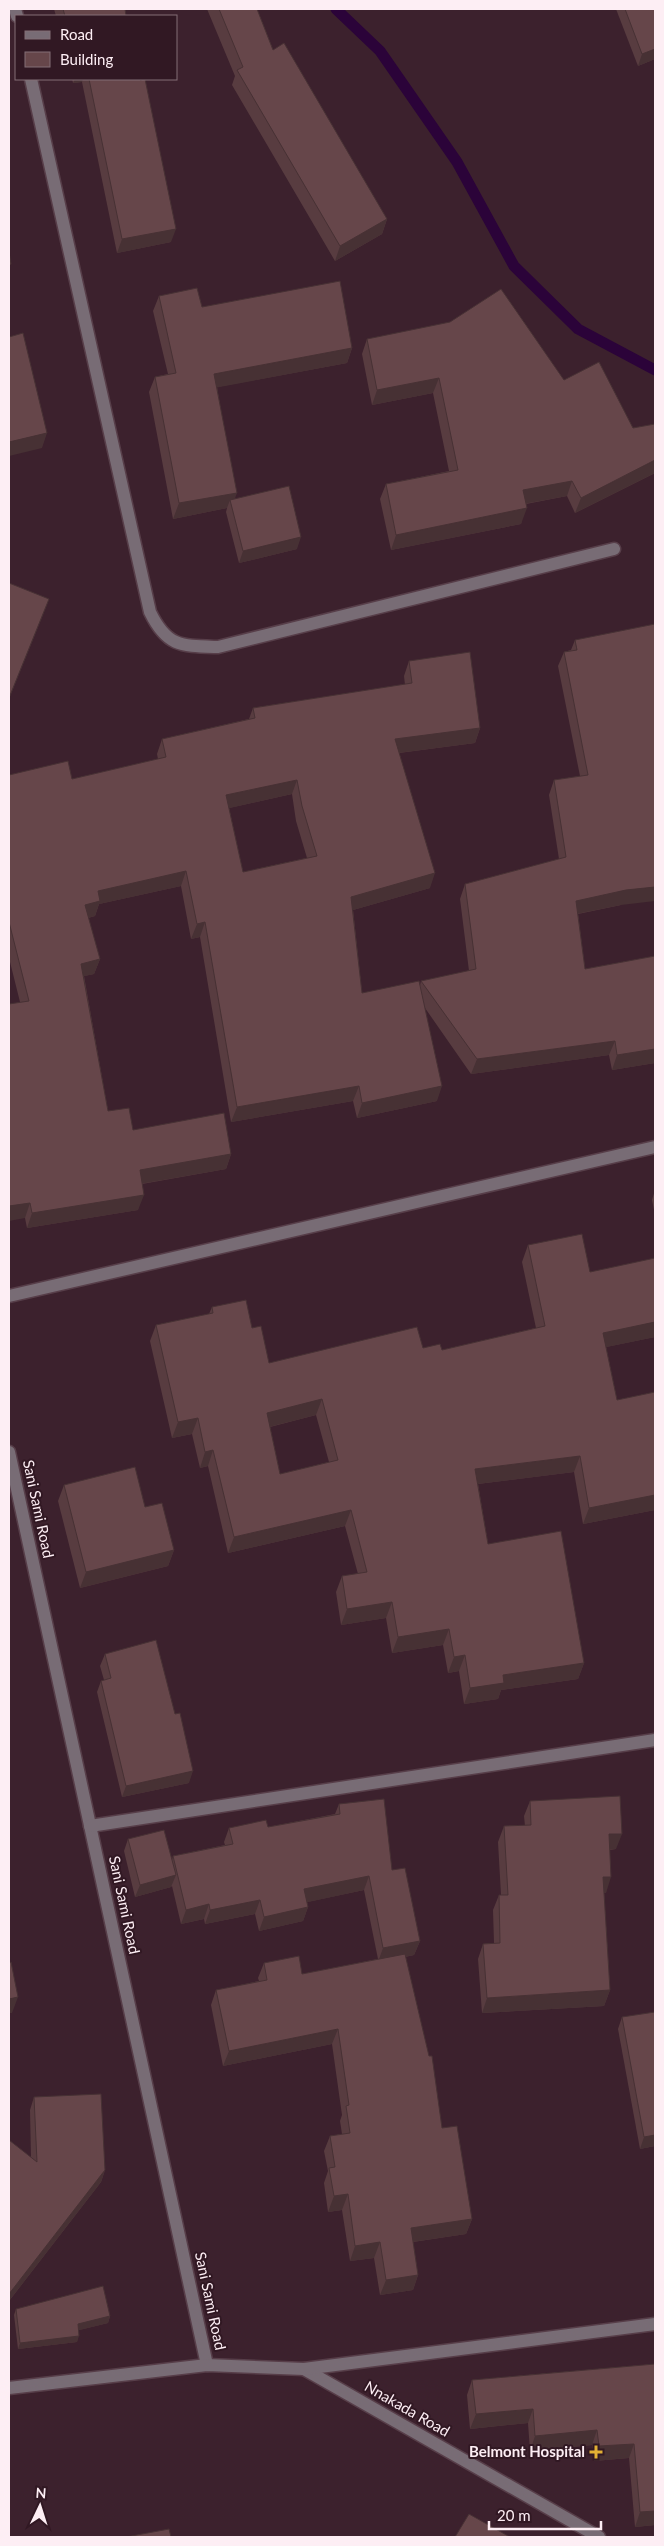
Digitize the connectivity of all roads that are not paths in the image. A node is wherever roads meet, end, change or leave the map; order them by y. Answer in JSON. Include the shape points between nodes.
{"nodes":[{"id":1,"x":31,"y":80,"type":"edge"},
{"id":2,"x":614,"y":549,"type":"dead end"},
{"id":3,"x":655,"y":1147,"type":"edge"},
{"id":4,"x":9,"y":1296,"type":"edge"},
{"id":5,"x":9,"y":1452,"type":"edge"},
{"id":6,"x":655,"y":1740,"type":"edge"},
{"id":7,"x":90,"y":1826,"type":"junction"},
{"id":8,"x":655,"y":2324,"type":"edge"},
{"id":9,"x":207,"y":2365,"type":"junction"},
{"id":10,"x":304,"y":2369,"type":"junction"},
{"id":11,"x":9,"y":2388,"type":"edge"},
{"id":12,"x":598,"y":2537,"type":"edge"}],
"edges":[{"from":1,"to":2,"type":"street","via":[[150,612],[164,636],[185,646],[218,647]]},
{"from":3,"to":4,"type":"street"},
{"from":5,"to":7,"type":"street","name":"Sani Sami Road"},
{"from":6,"to":7,"type":"street"},
{"from":7,"to":9,"type":"street","name":"Sani Sami Road"},
{"from":8,"to":10,"type":"street"},
{"from":9,"to":10,"type":"street"},
{"from":9,"to":11,"type":"street"},
{"from":10,"to":12,"type":"street","name":"Nnakada Road"}]}
